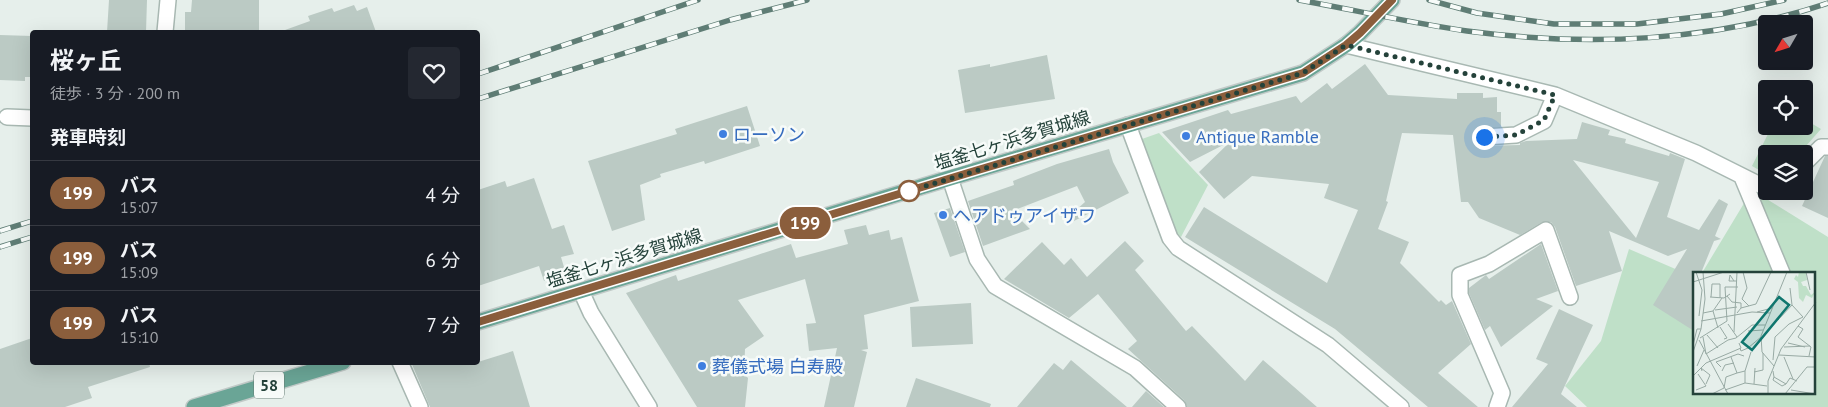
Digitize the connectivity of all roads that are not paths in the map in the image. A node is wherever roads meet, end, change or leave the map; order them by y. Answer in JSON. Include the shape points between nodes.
{"nodes":[{"id":1,"x":168,"y":0,"type":"edge"},
{"id":2,"x":1392,"y":0,"type":"edge"},
{"id":3,"x":165,"y":30,"type":"edge"},
{"id":4,"x":1346,"y":45,"type":"junction"},
{"id":5,"x":1555,"y":95,"type":"junction"},
{"id":6,"x":7,"y":117,"type":"dead end"},
{"id":7,"x":30,"y":118,"type":"edge"},
{"id":8,"x":1128,"y":125,"type":"junction"},
{"id":9,"x":1484,"y":137,"type":"dead end"},
{"id":10,"x":1828,"y":147,"type":"edge"},
{"id":11,"x":1813,"y":154,"type":"edge"},
{"id":12,"x":1742,"y":177,"type":"junction"},
{"id":13,"x":950,"y":178,"type":"junction"},
{"id":14,"x":1758,"y":184,"type":"edge"},
{"id":15,"x":1782,"y":272,"type":"edge"},
{"id":16,"x":581,"y":292,"type":"junction"},
{"id":17,"x":1570,"y":297,"type":"dead end"},
{"id":18,"x":480,"y":321,"type":"edge"},
{"id":19,"x":334,"y":365,"type":"edge"},
{"id":20,"x":401,"y":365,"type":"edge"},
{"id":21,"x":204,"y":406,"type":"edge"},
{"id":22,"x":420,"y":407,"type":"edge"},
{"id":23,"x":649,"y":407,"type":"edge"},
{"id":24,"x":1178,"y":407,"type":"edge"},
{"id":25,"x":1401,"y":407,"type":"edge"},
{"id":26,"x":1498,"y":407,"type":"edge"}],
"edges":[{"from":1,"to":3,"type":"street"},
{"from":2,"to":4,"type":"main road","name":"塩釜七ヶ浜多賀城線"},
{"from":4,"to":5,"type":"street"},
{"from":4,"to":8,"type":"main road","name":"塩釜七ヶ浜多賀城線","via":[[1303,73]]},
{"from":5,"to":9,"type":"street","via":[[1544,120],[1516,135]]},
{"from":5,"to":12,"type":"street","via":[[1696,153]]},
{"from":6,"to":7,"type":"street"},
{"from":8,"to":13,"type":"main road","name":"塩釜七ヶ浜多賀城線"},
{"from":8,"to":25,"type":"street","via":[[1170,238],[1178,248],[1328,345]]},
{"from":10,"to":11,"type":"street","via":[[1820,147]]},
{"from":12,"to":14,"type":"street"},
{"from":12,"to":15,"type":"street"},
{"from":13,"to":16,"type":"main road","name":"塩釜七ヶ浜多賀城線"},
{"from":13,"to":24,"type":"street","via":[[977,258],[995,286],[1135,368]]},
{"from":16,"to":18,"type":"main road","name":"塩釜七ヶ浜多賀城線"},
{"from":16,"to":23,"type":"street"},
{"from":17,"to":26,"type":"street","via":[[1546,230],[1489,264],[1460,275],[1460,295],[1502,393]]},
{"from":19,"to":21,"type":"main road","number":"58"},
{"from":20,"to":22,"type":"street"}]}
